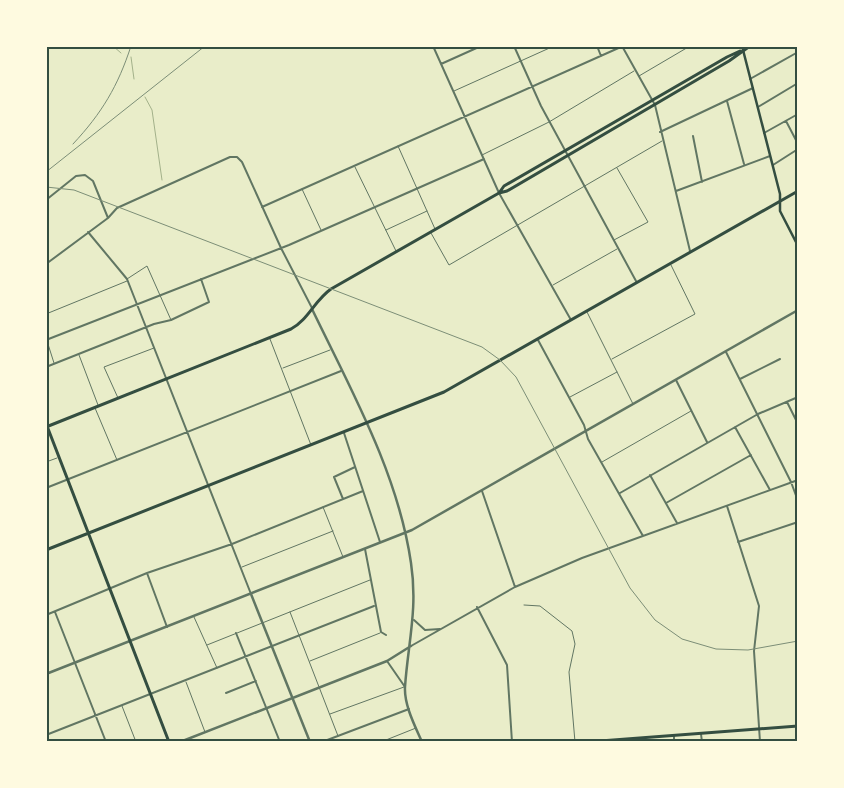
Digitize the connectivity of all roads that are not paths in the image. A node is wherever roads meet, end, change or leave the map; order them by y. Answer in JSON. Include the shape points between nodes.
{"nodes":[{"id":1,"x":433,"y":46,"type":"edge"},
{"id":2,"x":481,"y":46,"type":"edge"},
{"id":3,"x":514,"y":46,"type":"edge"},
{"id":4,"x":554,"y":46,"type":"edge"},
{"id":5,"x":597,"y":46,"type":"edge"},
{"id":6,"x":622,"y":46,"type":"edge"},
{"id":7,"x":690,"y":46,"type":"edge"},
{"id":8,"x":750,"y":46,"type":"edge"},
{"id":9,"x":743,"y":48,"type":"edge"},
{"id":10,"x":798,"y":52,"type":"edge"},
{"id":11,"x":601,"y":56,"type":"junction"},
{"id":12,"x":520,"y":61,"type":"junction"},
{"id":13,"x":441,"y":64,"type":"junction"},
{"id":14,"x":635,"y":71,"type":"junction"},
{"id":15,"x":638,"y":76,"type":"junction"},
{"id":16,"x":750,"y":79,"type":"junction"},
{"id":17,"x":798,"y":83,"type":"edge"},
{"id":18,"x":532,"y":87,"type":"junction"},
{"id":19,"x":753,"y":88,"type":"junction"},
{"id":20,"x":453,"y":91,"type":"junction"},
{"id":21,"x":652,"y":100,"type":"junction"},
{"id":22,"x":727,"y":101,"type":"junction"},
{"id":23,"x":655,"y":105,"type":"junction"},
{"id":24,"x":758,"y":107,"type":"junction"},
{"id":25,"x":798,"y":114,"type":"edge"},
{"id":26,"x":464,"y":116,"type":"junction"},
{"id":27,"x":786,"y":121,"type":"junction"},
{"id":28,"x":549,"y":122,"type":"junction"},
{"id":29,"x":660,"y":132,"type":"junction"},
{"id":30,"x":764,"y":133,"type":"junction"},
{"id":31,"x":693,"y":136,"type":"dead end"},
{"id":32,"x":662,"y":141,"type":"junction"},
{"id":33,"x":798,"y":144,"type":"edge"},
{"id":34,"x":398,"y":146,"type":"junction"},
{"id":35,"x":798,"y":149,"type":"edge"},
{"id":36,"x":565,"y":151,"type":"junction"},
{"id":37,"x":482,"y":155,"type":"junction"},
{"id":38,"x":567,"y":156,"type":"junction"},
{"id":39,"x":770,"y":156,"type":"junction"},
{"id":40,"x":484,"y":159,"type":"junction"},
{"id":41,"x":355,"y":165,"type":"junction"},
{"id":42,"x":745,"y":165,"type":"junction"},
{"id":43,"x":772,"y":165,"type":"junction"},
{"id":44,"x":617,"y":168,"type":"junction"},
{"id":45,"x":702,"y":182,"type":"junction"},
{"id":46,"x":584,"y":186,"type":"junction"},
{"id":47,"x":417,"y":188,"type":"junction"},
{"id":48,"x":302,"y":189,"type":"junction"},
{"id":49,"x":798,"y":191,"type":"edge"},
{"id":50,"x":676,"y":192,"type":"junction"},
{"id":51,"x":499,"y":193,"type":"junction"},
{"id":52,"x":46,"y":200,"type":"edge"},
{"id":53,"x":780,"y":201,"type":"junction"},
{"id":54,"x":262,"y":207,"type":"junction"},
{"id":55,"x":375,"y":208,"type":"junction"},
{"id":56,"x":427,"y":211,"type":"junction"},
{"id":57,"x":108,"y":218,"type":"junction"},
{"id":58,"x":517,"y":226,"type":"junction"},
{"id":59,"x":385,"y":230,"type":"junction"},
{"id":60,"x":435,"y":230,"type":"junction"},
{"id":61,"x":321,"y":231,"type":"junction"},
{"id":62,"x":88,"y":232,"type":"junction"},
{"id":63,"x":431,"y":232,"type":"junction"},
{"id":64,"x":613,"y":240,"type":"junction"},
{"id":65,"x":798,"y":246,"type":"edge"},
{"id":66,"x":280,"y":248,"type":"junction"},
{"id":67,"x":618,"y":248,"type":"junction"},
{"id":68,"x":396,"y":252,"type":"junction"},
{"id":69,"x":690,"y":253,"type":"junction"},
{"id":70,"x":46,"y":264,"type":"edge"},
{"id":71,"x":670,"y":264,"type":"junction"},
{"id":72,"x":201,"y":279,"type":"junction"},
{"id":73,"x":127,"y":280,"type":"junction"},
{"id":74,"x":637,"y":283,"type":"junction"},
{"id":75,"x":552,"y":285,"type":"junction"},
{"id":76,"x":162,"y":296,"type":"junction"},
{"id":77,"x":136,"y":305,"type":"junction"},
{"id":78,"x":312,"y":308,"type":"junction"},
{"id":79,"x":798,"y":310,"type":"edge"},
{"id":80,"x":587,"y":311,"type":"junction"},
{"id":81,"x":46,"y":314,"type":"edge"},
{"id":82,"x":171,"y":320,"type":"junction"},
{"id":83,"x":571,"y":320,"type":"junction"},
{"id":84,"x":145,"y":328,"type":"junction"},
{"id":85,"x":270,"y":338,"type":"junction"},
{"id":86,"x":537,"y":339,"type":"junction"},
{"id":87,"x":46,"y":340,"type":"edge"},
{"id":88,"x":154,"y":348,"type":"junction"},
{"id":89,"x":331,"y":349,"type":"junction"},
{"id":90,"x":726,"y":352,"type":"junction"},
{"id":91,"x":79,"y":354,"type":"junction"},
{"id":92,"x":612,"y":359,"type":"junction"},
{"id":93,"x":780,"y":359,"type":"dead end"},
{"id":94,"x":54,"y":364,"type":"junction"},
{"id":95,"x":46,"y":367,"type":"edge"},
{"id":96,"x":282,"y":368,"type":"junction"},
{"id":97,"x":342,"y":371,"type":"junction"},
{"id":98,"x":618,"y":371,"type":"junction"},
{"id":99,"x":740,"y":379,"type":"junction"},
{"id":100,"x":166,"y":380,"type":"junction"},
{"id":101,"x":676,"y":380,"type":"junction"},
{"id":102,"x":291,"y":392,"type":"junction"},
{"id":103,"x":798,"y":397,"type":"edge"},
{"id":104,"x":569,"y":398,"type":"junction"},
{"id":105,"x":118,"y":399,"type":"junction"},
{"id":106,"x":787,"y":402,"type":"junction"},
{"id":107,"x":634,"y":404,"type":"junction"},
{"id":108,"x":97,"y":408,"type":"junction"},
{"id":109,"x":691,"y":411,"type":"junction"},
{"id":110,"x":758,"y":414,"type":"junction"},
{"id":111,"x":367,"y":424,"type":"junction"},
{"id":112,"x":798,"y":424,"type":"edge"},
{"id":113,"x":47,"y":426,"type":"edge"},
{"id":114,"x":735,"y":427,"type":"junction"},
{"id":115,"x":586,"y":432,"type":"junction"},
{"id":116,"x":187,"y":433,"type":"junction"},
{"id":117,"x":344,"y":433,"type":"junction"},
{"id":118,"x":707,"y":442,"type":"junction"},
{"id":119,"x":311,"y":445,"type":"junction"},
{"id":120,"x":751,"y":455,"type":"junction"},
{"id":121,"x":59,"y":457,"type":"junction"},
{"id":122,"x":117,"y":460,"type":"junction"},
{"id":123,"x":46,"y":462,"type":"edge"},
{"id":124,"x":602,"y":462,"type":"junction"},
{"id":125,"x":355,"y":467,"type":"junction"},
{"id":126,"x":650,"y":475,"type":"junction"},
{"id":127,"x":68,"y":480,"type":"junction"},
{"id":128,"x":798,"y":480,"type":"edge"},
{"id":129,"x":791,"y":482,"type":"junction"},
{"id":130,"x":208,"y":485,"type":"junction"},
{"id":131,"x":46,"y":488,"type":"edge"},
{"id":132,"x":770,"y":490,"type":"junction"},
{"id":133,"x":482,"y":491,"type":"junction"},
{"id":134,"x":363,"y":492,"type":"junction"},
{"id":135,"x":620,"y":493,"type":"junction"},
{"id":136,"x":343,"y":500,"type":"junction"},
{"id":137,"x":798,"y":501,"type":"edge"},
{"id":138,"x":666,"y":503,"type":"junction"},
{"id":139,"x":726,"y":506,"type":"junction"},
{"id":140,"x":323,"y":507,"type":"junction"},
{"id":141,"x":798,"y":522,"type":"edge"},
{"id":142,"x":677,"y":523,"type":"junction"},
{"id":143,"x":89,"y":532,"type":"junction"},
{"id":144,"x":333,"y":532,"type":"junction"},
{"id":145,"x":406,"y":533,"type":"junction"},
{"id":146,"x":643,"y":536,"type":"junction"},
{"id":147,"x":738,"y":542,"type":"junction"},
{"id":148,"x":380,"y":543,"type":"junction"},
{"id":149,"x":232,"y":544,"type":"junction"},
{"id":150,"x":365,"y":549,"type":"junction"},
{"id":151,"x":46,"y":550,"type":"edge"},
{"id":152,"x":343,"y":558,"type":"junction"},
{"id":153,"x":241,"y":567,"type":"junction"},
{"id":154,"x":147,"y":573,"type":"junction"},
{"id":155,"x":370,"y":580,"type":"junction"},
{"id":156,"x":515,"y":587,"type":"junction"},
{"id":157,"x":110,"y":588,"type":"junction"},
{"id":158,"x":252,"y":594,"type":"junction"},
{"id":159,"x":524,"y":605,"type":"dead end"},
{"id":160,"x":374,"y":606,"type":"junction"},
{"id":161,"x":477,"y":607,"type":"junction"},
{"id":162,"x":55,"y":612,"type":"junction"},
{"id":163,"x":289,"y":612,"type":"junction"},
{"id":164,"x":46,"y":615,"type":"edge"},
{"id":165,"x":194,"y":616,"type":"junction"},
{"id":166,"x":414,"y":620,"type":"junction"},
{"id":167,"x":262,"y":621,"type":"junction"},
{"id":168,"x":167,"y":627,"type":"junction"},
{"id":169,"x":442,"y":629,"type":"junction"},
{"id":170,"x":381,"y":632,"type":"junction"},
{"id":171,"x":236,"y":633,"type":"junction"},
{"id":172,"x":386,"y":635,"type":"dead end"},
{"id":173,"x":299,"y":636,"type":"junction"},
{"id":174,"x":131,"y":641,"type":"junction"},
{"id":175,"x":207,"y":645,"type":"junction"},
{"id":176,"x":272,"y":646,"type":"junction"},
{"id":177,"x":411,"y":646,"type":"junction"},
{"id":178,"x":246,"y":657,"type":"junction"},
{"id":179,"x":387,"y":661,"type":"junction"},
{"id":180,"x":309,"y":662,"type":"junction"},
{"id":181,"x":75,"y":663,"type":"junction"},
{"id":182,"x":217,"y":668,"type":"junction"},
{"id":183,"x":46,"y":674,"type":"edge"},
{"id":184,"x":185,"y":681,"type":"junction"},
{"id":185,"x":256,"y":681,"type":"junction"},
{"id":186,"x":319,"y":687,"type":"junction"},
{"id":187,"x":405,"y":687,"type":"junction"},
{"id":188,"x":226,"y":693,"type":"dead end"},
{"id":189,"x":151,"y":694,"type":"junction"},
{"id":190,"x":292,"y":698,"type":"junction"},
{"id":191,"x":122,"y":705,"type":"junction"},
{"id":192,"x":266,"y":708,"type":"junction"},
{"id":193,"x":409,"y":709,"type":"junction"},
{"id":194,"x":329,"y":714,"type":"junction"},
{"id":195,"x":95,"y":715,"type":"junction"},
{"id":196,"x":798,"y":726,"type":"edge"},
{"id":197,"x":416,"y":728,"type":"junction"},
{"id":198,"x":760,"y":730,"type":"junction"},
{"id":199,"x":205,"y":732,"type":"junction"},
{"id":200,"x":701,"y":734,"type":"junction"},
{"id":201,"x":46,"y":735,"type":"edge"},
{"id":202,"x":338,"y":736,"type":"junction"},
{"id":203,"x":674,"y":736,"type":"junction"},
{"id":204,"x":106,"y":742,"type":"edge"},
{"id":205,"x":136,"y":742,"type":"edge"},
{"id":206,"x":169,"y":742,"type":"edge"},
{"id":207,"x":180,"y":742,"type":"edge"},
{"id":208,"x":280,"y":742,"type":"edge"},
{"id":209,"x":310,"y":742,"type":"edge"},
{"id":210,"x":322,"y":742,"type":"edge"},
{"id":211,"x":381,"y":742,"type":"edge"},
{"id":212,"x":422,"y":742,"type":"edge"},
{"id":213,"x":512,"y":742,"type":"edge"},
{"id":214,"x":575,"y":742,"type":"edge"},
{"id":215,"x":588,"y":742,"type":"edge"},
{"id":216,"x":674,"y":742,"type":"edge"},
{"id":217,"x":702,"y":742,"type":"edge"},
{"id":218,"x":760,"y":742,"type":"edge"}],
"edges":[{"from":1,"to":13,"type":"street"},
{"from":2,"to":13,"type":"street"},
{"from":3,"to":12,"type":"street"},
{"from":4,"to":12,"type":"lane"},
{"from":5,"to":11,"type":"street"},
{"from":6,"to":11,"type":"street"},
{"from":6,"to":14,"type":"street"},
{"from":7,"to":15,"type":"lane"},
{"from":8,"to":9,"type":"main road"},
{"from":9,"to":16,"type":"main road"},
{"from":9,"to":21,"type":"main road"},
{"from":9,"to":23,"type":"main road","via":[[729,61]]},
{"from":10,"to":16,"type":"street"},
{"from":11,"to":18,"type":"street"},
{"from":12,"to":18,"type":"street"},
{"from":12,"to":20,"type":"lane"},
{"from":13,"to":20,"type":"street"},
{"from":14,"to":15,"type":"street"},
{"from":14,"to":28,"type":"lane"},
{"from":15,"to":21,"type":"street"},
{"from":16,"to":19,"type":"main road"},
{"from":17,"to":24,"type":"street"},
{"from":18,"to":26,"type":"street"},
{"from":18,"to":28,"type":"street"},
{"from":19,"to":22,"type":"street"},
{"from":19,"to":24,"type":"main road"},
{"from":20,"to":26,"type":"street"},
{"from":21,"to":23,"type":"street"},
{"from":21,"to":36,"type":"main road"},
{"from":22,"to":29,"type":"street"},
{"from":22,"to":42,"type":"street"},
{"from":23,"to":29,"type":"street"},
{"from":23,"to":38,"type":"main road"},
{"from":24,"to":30,"type":"main road"},
{"from":25,"to":27,"type":"street"},
{"from":26,"to":34,"type":"street"},
{"from":26,"to":37,"type":"street"},
{"from":27,"to":30,"type":"street"},
{"from":27,"to":33,"type":"street"},
{"from":28,"to":36,"type":"street"},
{"from":28,"to":37,"type":"lane"},
{"from":29,"to":32,"type":"street"},
{"from":30,"to":39,"type":"main road"},
{"from":31,"to":45,"type":"street"},
{"from":32,"to":44,"type":"lane"},
{"from":32,"to":50,"type":"street"},
{"from":34,"to":41,"type":"street"},
{"from":34,"to":47,"type":"lane"},
{"from":35,"to":43,"type":"street"},
{"from":36,"to":38,"type":"street"},
{"from":36,"to":51,"type":"main road","via":[[504,186]]},
{"from":37,"to":40,"type":"street"},
{"from":38,"to":46,"type":"street"},
{"from":38,"to":51,"type":"main road"},
{"from":39,"to":42,"type":"street"},
{"from":39,"to":43,"type":"main road"},
{"from":40,"to":47,"type":"street"},
{"from":40,"to":51,"type":"street"},
{"from":41,"to":48,"type":"street"},
{"from":41,"to":55,"type":"lane"},
{"from":42,"to":45,"type":"street"},
{"from":43,"to":53,"type":"main road"},
{"from":44,"to":46,"type":"lane"},
{"from":44,"to":64,"type":"lane","via":[[648,222]]},
{"from":45,"to":50,"type":"street"},
{"from":46,"to":58,"type":"lane"},
{"from":46,"to":64,"type":"street"},
{"from":47,"to":55,"type":"street"},
{"from":47,"to":56,"type":"lane"},
{"from":48,"to":54,"type":"street"},
{"from":48,"to":61,"type":"lane"},
{"from":49,"to":53,"type":"main road"},
{"from":50,"to":69,"type":"street"},
{"from":51,"to":58,"type":"street"},
{"from":51,"to":60,"type":"main road"},
{"from":52,"to":57,"type":"street","via":[[76,176],[84,174],[93,181]]},
{"from":53,"to":65,"type":"main road","via":[[780,211]]},
{"from":53,"to":69,"type":"main road"},
{"from":54,"to":57,"type":"street","via":[[242,162],[230,157],[117,208]]},
{"from":54,"to":66,"type":"street"},
{"from":55,"to":59,"type":"lane"},
{"from":55,"to":61,"type":"street"},
{"from":56,"to":59,"type":"lane"},
{"from":56,"to":60,"type":"lane"},
{"from":57,"to":62,"type":"street"},
{"from":58,"to":63,"type":"lane","via":[[449,265]]},
{"from":58,"to":75,"type":"street"},
{"from":59,"to":68,"type":"lane"},
{"from":60,"to":63,"type":"main road"},
{"from":61,"to":66,"type":"street"},
{"from":62,"to":70,"type":"street"},
{"from":62,"to":73,"type":"street"},
{"from":63,"to":68,"type":"main road"},
{"from":64,"to":67,"type":"street"},
{"from":66,"to":72,"type":"street"},
{"from":66,"to":78,"type":"street"},
{"from":67,"to":74,"type":"street"},
{"from":67,"to":75,"type":"lane"},
{"from":68,"to":78,"type":"main road","via":[[331,289]]},
{"from":69,"to":71,"type":"main road"},
{"from":71,"to":74,"type":"main road"},
{"from":71,"to":92,"type":"lane","via":[[695,314]]},
{"from":72,"to":76,"type":"street"},
{"from":72,"to":82,"type":"street","via":[[209,301]]},
{"from":73,"to":76,"type":"lane","via":[[147,266]]},
{"from":73,"to":77,"type":"street"},
{"from":73,"to":81,"type":"lane"},
{"from":74,"to":80,"type":"main road"},
{"from":75,"to":83,"type":"street"},
{"from":76,"to":77,"type":"street"},
{"from":76,"to":82,"type":"lane"},
{"from":77,"to":84,"type":"street"},
{"from":77,"to":87,"type":"street"},
{"from":78,"to":85,"type":"main road","via":[[297,326]]},
{"from":78,"to":89,"type":"street"},
{"from":79,"to":90,"type":"street"},
{"from":80,"to":83,"type":"main road"},
{"from":80,"to":92,"type":"lane"},
{"from":82,"to":84,"type":"street"},
{"from":83,"to":86,"type":"main road"},
{"from":84,"to":88,"type":"street"},
{"from":84,"to":91,"type":"street"},
{"from":85,"to":96,"type":"lane"},
{"from":85,"to":100,"type":"main road"},
{"from":86,"to":104,"type":"street"},
{"from":86,"to":111,"type":"main road","via":[[444,392]]},
{"from":87,"to":94,"type":"lane"},
{"from":88,"to":100,"type":"street"},
{"from":88,"to":105,"type":"lane","via":[[104,367]]},
{"from":89,"to":96,"type":"lane"},
{"from":89,"to":97,"type":"street"},
{"from":90,"to":99,"type":"street"},
{"from":90,"to":101,"type":"street"},
{"from":91,"to":94,"type":"street"},
{"from":91,"to":108,"type":"lane"},
{"from":92,"to":98,"type":"lane"},
{"from":93,"to":99,"type":"street"},
{"from":94,"to":95,"type":"street"},
{"from":96,"to":102,"type":"lane"},
{"from":97,"to":102,"type":"street"},
{"from":97,"to":111,"type":"street"},
{"from":98,"to":104,"type":"lane"},
{"from":98,"to":107,"type":"lane"},
{"from":99,"to":110,"type":"street"},
{"from":100,"to":105,"type":"main road"},
{"from":100,"to":116,"type":"street"},
{"from":101,"to":107,"type":"street"},
{"from":101,"to":109,"type":"street"},
{"from":102,"to":116,"type":"street"},
{"from":102,"to":119,"type":"lane"},
{"from":103,"to":106,"type":"street"},
{"from":104,"to":115,"type":"street"},
{"from":105,"to":108,"type":"main road"},
{"from":106,"to":110,"type":"street"},
{"from":106,"to":112,"type":"street"},
{"from":107,"to":115,"type":"street"},
{"from":108,"to":113,"type":"main road"},
{"from":108,"to":122,"type":"lane"},
{"from":109,"to":118,"type":"street"},
{"from":109,"to":124,"type":"lane"},
{"from":110,"to":114,"type":"street"},
{"from":110,"to":129,"type":"street"},
{"from":111,"to":117,"type":"main road"},
{"from":111,"to":145,"type":"street"},
{"from":113,"to":121,"type":"main road"},
{"from":114,"to":118,"type":"street"},
{"from":114,"to":120,"type":"street"},
{"from":115,"to":124,"type":"street"},
{"from":115,"to":133,"type":"street"},
{"from":116,"to":122,"type":"street"},
{"from":116,"to":130,"type":"street"},
{"from":117,"to":119,"type":"main road"},
{"from":117,"to":125,"type":"street"},
{"from":118,"to":126,"type":"street"},
{"from":119,"to":130,"type":"main road"},
{"from":120,"to":132,"type":"street"},
{"from":120,"to":138,"type":"street"},
{"from":121,"to":123,"type":"lane"},
{"from":121,"to":127,"type":"main road"},
{"from":122,"to":127,"type":"street"},
{"from":124,"to":135,"type":"street"},
{"from":125,"to":134,"type":"street"},
{"from":125,"to":136,"type":"street","via":[[334,477]]},
{"from":126,"to":135,"type":"street"},
{"from":126,"to":138,"type":"street"},
{"from":127,"to":131,"type":"street"},
{"from":127,"to":143,"type":"main road"},
{"from":128,"to":129,"type":"street"},
{"from":129,"to":132,"type":"street"},
{"from":129,"to":137,"type":"street"},
{"from":130,"to":143,"type":"main road"},
{"from":130,"to":149,"type":"street"},
{"from":132,"to":139,"type":"street"},
{"from":133,"to":145,"type":"street"},
{"from":133,"to":156,"type":"street"},
{"from":134,"to":136,"type":"street"},
{"from":134,"to":148,"type":"street"},
{"from":135,"to":146,"type":"street"},
{"from":136,"to":140,"type":"street"},
{"from":138,"to":142,"type":"street"},
{"from":139,"to":142,"type":"street"},
{"from":139,"to":147,"type":"street"},
{"from":140,"to":144,"type":"lane"},
{"from":140,"to":149,"type":"street"},
{"from":141,"to":147,"type":"street"},
{"from":142,"to":146,"type":"street"},
{"from":143,"to":151,"type":"main road"},
{"from":143,"to":157,"type":"main road"},
{"from":144,"to":152,"type":"lane"},
{"from":144,"to":153,"type":"lane"},
{"from":145,"to":148,"type":"street"},
{"from":145,"to":166,"type":"street","via":[[414,585]]},
{"from":146,"to":156,"type":"street","via":[[607,547]]},
{"from":147,"to":198,"type":"street","via":[[759,606],[754,651]]},
{"from":148,"to":150,"type":"street"},
{"from":149,"to":153,"type":"street"},
{"from":149,"to":154,"type":"street"},
{"from":150,"to":152,"type":"street"},
{"from":150,"to":155,"type":"street"},
{"from":152,"to":158,"type":"street"},
{"from":153,"to":158,"type":"street"},
{"from":154,"to":157,"type":"street"},
{"from":154,"to":168,"type":"street"},
{"from":155,"to":160,"type":"street"},
{"from":155,"to":163,"type":"lane"},
{"from":156,"to":161,"type":"street"},
{"from":157,"to":162,"type":"street"},
{"from":157,"to":174,"type":"main road"},
{"from":158,"to":165,"type":"street"},
{"from":158,"to":167,"type":"street"},
{"from":159,"to":214,"type":"lane","via":[[540,606],[575,636],[569,672]]},
{"from":160,"to":170,"type":"street"},
{"from":160,"to":173,"type":"street"},
{"from":161,"to":169,"type":"street"},
{"from":161,"to":213,"type":"street","via":[[507,665]]},
{"from":162,"to":164,"type":"street"},
{"from":162,"to":181,"type":"street"},
{"from":163,"to":167,"type":"lane"},
{"from":163,"to":173,"type":"lane"},
{"from":165,"to":168,"type":"street"},
{"from":165,"to":175,"type":"lane"},
{"from":166,"to":169,"type":"street","via":[[425,630]]},
{"from":166,"to":177,"type":"street"},
{"from":167,"to":171,"type":"lane"},
{"from":167,"to":176,"type":"street"},
{"from":168,"to":174,"type":"street"},
{"from":169,"to":177,"type":"street"},
{"from":170,"to":172,"type":"street"},
{"from":170,"to":180,"type":"lane"},
{"from":171,"to":175,"type":"lane"},
{"from":171,"to":178,"type":"street"},
{"from":173,"to":176,"type":"street"},
{"from":173,"to":180,"type":"lane"},
{"from":174,"to":181,"type":"street"},
{"from":174,"to":189,"type":"main road"},
{"from":175,"to":182,"type":"lane"},
{"from":176,"to":178,"type":"street"},
{"from":176,"to":190,"type":"street"},
{"from":177,"to":179,"type":"street"},
{"from":177,"to":187,"type":"street"},
{"from":178,"to":182,"type":"street"},
{"from":178,"to":185,"type":"street"},
{"from":179,"to":186,"type":"street"},
{"from":179,"to":187,"type":"street"},
{"from":180,"to":186,"type":"lane"},
{"from":181,"to":183,"type":"street"},
{"from":181,"to":195,"type":"street"},
{"from":182,"to":184,"type":"street"},
{"from":184,"to":189,"type":"street"},
{"from":184,"to":199,"type":"lane"},
{"from":185,"to":188,"type":"street"},
{"from":185,"to":192,"type":"street"},
{"from":186,"to":190,"type":"street"},
{"from":186,"to":194,"type":"lane"},
{"from":187,"to":193,"type":"street"},
{"from":187,"to":194,"type":"lane"},
{"from":189,"to":191,"type":"street"},
{"from":189,"to":206,"type":"main road"},
{"from":190,"to":192,"type":"street"},
{"from":190,"to":209,"type":"street"},
{"from":191,"to":195,"type":"street"},
{"from":191,"to":205,"type":"lane"},
{"from":192,"to":199,"type":"street"},
{"from":192,"to":208,"type":"street"},
{"from":193,"to":197,"type":"street"},
{"from":193,"to":202,"type":"street"},
{"from":194,"to":202,"type":"lane"},
{"from":195,"to":201,"type":"street"},
{"from":195,"to":204,"type":"street"},
{"from":196,"to":198,"type":"main road"},
{"from":197,"to":211,"type":"lane"},
{"from":197,"to":212,"type":"street"},
{"from":198,"to":200,"type":"main road"},
{"from":198,"to":218,"type":"street"},
{"from":199,"to":207,"type":"street"},
{"from":200,"to":203,"type":"main road"},
{"from":200,"to":217,"type":"street"},
{"from":202,"to":210,"type":"street"},
{"from":203,"to":215,"type":"main road"},
{"from":203,"to":216,"type":"street"}]}
